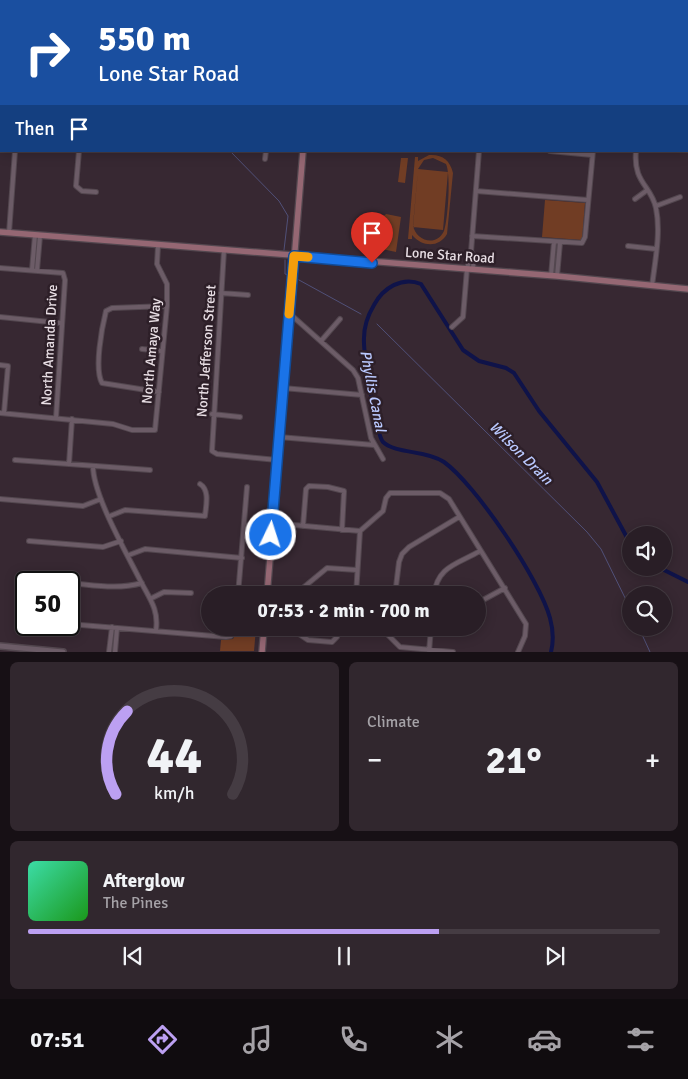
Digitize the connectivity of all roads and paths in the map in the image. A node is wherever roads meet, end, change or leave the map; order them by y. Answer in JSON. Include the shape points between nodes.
{"nodes":[{"id":1,"x":15,"y":152,"type":"edge"},
{"id":2,"x":79,"y":152,"type":"edge"},
{"id":3,"x":266,"y":152,"type":"edge"},
{"id":4,"x":303,"y":152,"type":"edge"},
{"id":5,"x":479,"y":152,"type":"edge"},
{"id":6,"x":572,"y":152,"type":"edge"},
{"id":7,"x":636,"y":152,"type":"edge"},
{"id":8,"x":593,"y":153,"type":"edge"},
{"id":9,"x":265,"y":159,"type":"dead end"},
{"id":10,"x":476,"y":191,"type":"junction"},
{"id":11,"x":646,"y":191,"type":"junction"},
{"id":12,"x":96,"y":192,"type":"dead end"},
{"id":13,"x":680,"y":197,"type":"dead end"},
{"id":14,"x":636,"y":198,"type":"dead end"},
{"id":15,"x":588,"y":200,"type":"junction"},
{"id":16,"x":656,"y":206,"type":"junction"},
{"id":17,"x":0,"y":232,"type":"edge"},
{"id":18,"x":9,"y":233,"type":"junction"},
{"id":19,"x":37,"y":235,"type":"junction"},
{"id":20,"x":472,"y":236,"type":"junction"},
{"id":21,"x":554,"y":242,"type":"junction"},
{"id":22,"x":560,"y":243,"type":"junction"},
{"id":23,"x":158,"y":246,"type":"junction"},
{"id":24,"x":628,"y":246,"type":"dead end"},
{"id":25,"x":656,"y":249,"type":"junction"},
{"id":26,"x":224,"y":250,"type":"junction"},
{"id":27,"x":294,"y":256,"type":"junction"},
{"id":28,"x":0,"y":268,"type":"edge"},
{"id":29,"x":470,"y":269,"type":"junction"},
{"id":30,"x":34,"y":270,"type":"junction"},
{"id":31,"x":554,"y":276,"type":"junction"},
{"id":32,"x":652,"y":286,"type":"junction"},
{"id":33,"x":688,"y":288,"type":"edge"},
{"id":34,"x":221,"y":293,"type":"junction"},
{"id":35,"x":248,"y":295,"type":"dead end"},
{"id":36,"x":167,"y":306,"type":"junction"},
{"id":37,"x":289,"y":313,"type":"junction"},
{"id":38,"x":0,"y":317,"type":"edge"},
{"id":39,"x":340,"y":318,"type":"dead end"},
{"id":40,"x":60,"y":323,"type":"junction"},
{"id":41,"x":452,"y":327,"type":"dead end"},
{"id":42,"x":321,"y":342,"type":"junction"},
{"id":43,"x":142,"y":349,"type":"dead end"},
{"id":44,"x":161,"y":351,"type":"junction"},
{"id":45,"x":0,"y":365,"type":"edge"},
{"id":46,"x":283,"y":388,"type":"junction"},
{"id":47,"x":159,"y":392,"type":"junction"},
{"id":48,"x":362,"y":395,"type":"junction"},
{"id":49,"x":2,"y":413,"type":"edge"},
{"id":50,"x":212,"y":414,"type":"junction"},
{"id":51,"x":240,"y":416,"type":"dead end"},
{"id":52,"x":56,"y":418,"type":"junction"},
{"id":53,"x":72,"y":420,"type":"junction"},
{"id":54,"x":279,"y":437,"type":"junction"},
{"id":55,"x":374,"y":445,"type":"junction"},
{"id":56,"x":383,"y":459,"type":"dead end"},
{"id":57,"x":14,"y":460,"type":"dead end"},
{"id":58,"x":277,"y":460,"type":"junction"},
{"id":59,"x":68,"y":464,"type":"junction"},
{"id":60,"x":93,"y":466,"type":"junction"},
{"id":61,"x":150,"y":470,"type":"dead end"},
{"id":62,"x":200,"y":484,"type":"dead end"},
{"id":63,"x":247,"y":488,"type":"dead end"},
{"id":64,"x":0,"y":499,"type":"edge"},
{"id":65,"x":101,"y":499,"type":"junction"},
{"id":66,"x":110,"y":516,"type":"junction"},
{"id":67,"x":459,"y":517,"type":"junction"},
{"id":68,"x":272,"y":523,"type":"junction"},
{"id":69,"x":303,"y":526,"type":"junction"},
{"id":70,"x":342,"y":530,"type":"junction"},
{"id":71,"x":360,"y":531,"type":"junction"},
{"id":72,"x":29,"y":541,"type":"dead end"},
{"id":73,"x":121,"y":541,"type":"junction"},
{"id":74,"x":480,"y":551,"type":"junction"},
{"id":75,"x":129,"y":555,"type":"junction"},
{"id":76,"x":242,"y":558,"type":"junction"},
{"id":77,"x":357,"y":570,"type":"junction"},
{"id":78,"x":142,"y":583,"type":"junction"},
{"id":79,"x":80,"y":585,"type":"edge"},
{"id":80,"x":239,"y":586,"type":"edge"},
{"id":81,"x":268,"y":586,"type":"edge"},
{"id":82,"x":305,"y":586,"type":"edge"},
{"id":83,"x":356,"y":586,"type":"edge"},
{"id":84,"x":397,"y":586,"type":"edge"},
{"id":85,"x":436,"y":586,"type":"edge"},
{"id":86,"x":505,"y":588,"type":"junction"},
{"id":87,"x":191,"y":593,"type":"dead end"},
{"id":88,"x":152,"y":598,"type":"junction"},
{"id":89,"x":486,"y":598,"type":"edge"},
{"id":90,"x":80,"y":625,"type":"edge"},
{"id":91,"x":112,"y":627,"type":"junction"},
{"id":92,"x":117,"y":628,"type":"junction"},
{"id":93,"x":156,"y":630,"type":"junction"},
{"id":94,"x":201,"y":634,"type":"edge"},
{"id":95,"x":263,"y":636,"type":"edge"},
{"id":96,"x":302,"y":636,"type":"edge"},
{"id":97,"x":337,"y":636,"type":"edge"},
{"id":98,"x":389,"y":636,"type":"edge"},
{"id":99,"x":430,"y":636,"type":"edge"},
{"id":100,"x":0,"y":646,"type":"edge"},
{"id":101,"x":33,"y":650,"type":"edge"},
{"id":102,"x":429,"y":651,"type":"edge"},
{"id":103,"x":63,"y":652,"type":"edge"},
{"id":104,"x":109,"y":652,"type":"edge"},
{"id":105,"x":115,"y":652,"type":"edge"},
{"id":106,"x":262,"y":652,"type":"edge"},
{"id":107,"x":453,"y":652,"type":"edge"},
{"id":108,"x":518,"y":652,"type":"edge"}],
"edges":[{"from":1,"to":18,"type":"street"},
{"from":2,"to":12,"type":"street","via":[[76,186],[79,190]]},
{"from":3,"to":9,"type":"street"},
{"from":4,"to":27,"type":"main road"},
{"from":5,"to":10,"type":"street"},
{"from":6,"to":8,"type":"street"},
{"from":7,"to":11,"type":"street","via":[[635,164]]},
{"from":8,"to":15,"type":"street"},
{"from":10,"to":15,"type":"street"},
{"from":10,"to":20,"type":"street"},
{"from":11,"to":14,"type":"street"},
{"from":11,"to":16,"type":"street"},
{"from":13,"to":16,"type":"street"},
{"from":15,"to":22,"type":"street","via":[[582,243]]},
{"from":16,"to":25,"type":"street"},
{"from":17,"to":18,"type":"main road","name":"Lone Star Road"},
{"from":18,"to":19,"type":"main road","name":"Lone Star Road"},
{"from":19,"to":23,"type":"main road","name":"Lone Star Road"},
{"from":19,"to":30,"type":"street"},
{"from":20,"to":21,"type":"street"},
{"from":20,"to":29,"type":"street"},
{"from":21,"to":22,"type":"street"},
{"from":21,"to":31,"type":"street"},
{"from":22,"to":31,"type":"street"},
{"from":23,"to":26,"type":"main road","name":"Lone Star Road"},
{"from":23,"to":36,"type":"street","name":"North Amaya Way","via":[[157,264],[167,284]]},
{"from":24,"to":25,"type":"street"},
{"from":25,"to":32,"type":"street"},
{"from":26,"to":27,"type":"main road","name":"Lone Star Road"},
{"from":26,"to":34,"type":"street","name":"North Jefferson Street"},
{"from":27,"to":29,"type":"main road","name":"Lone Star Road"},
{"from":27,"to":37,"type":"main road"},
{"from":28,"to":30,"type":"street"},
{"from":29,"to":31,"type":"main road","name":"Lone Star Road"},
{"from":29,"to":41,"type":"street","via":[[463,317]]},
{"from":30,"to":40,"type":"street","name":"North Amanda Drive","via":[[62,273]]},
{"from":31,"to":32,"type":"main road","name":"Lone Star Road"},
{"from":32,"to":33,"type":"main road","name":"Lone Star Road"},
{"from":34,"to":35,"type":"street"},
{"from":34,"to":50,"type":"street","name":"North Jefferson Street"},
{"from":36,"to":44,"type":"street","name":"North Amaya Way"},
{"from":36,"to":47,"type":"street","via":[[106,311],[98,371],[102,383]]},
{"from":37,"to":42,"type":"street"},
{"from":37,"to":46,"type":"main road"},
{"from":38,"to":40,"type":"street"},
{"from":39,"to":42,"type":"street"},
{"from":40,"to":52,"type":"street","name":"North Amanda Drive"},
{"from":42,"to":48,"type":"street","via":[[353,370]]},
{"from":43,"to":44,"type":"street"},
{"from":44,"to":47,"type":"street","name":"North Amaya Way"},
{"from":45,"to":49,"type":"street","via":[[8,366]]},
{"from":46,"to":48,"type":"street"},
{"from":46,"to":54,"type":"main road"},
{"from":47,"to":53,"type":"street","name":"North Amaya Way","via":[[155,430],[132,430],[113,424]]},
{"from":48,"to":55,"type":"street"},
{"from":49,"to":52,"type":"street"},
{"from":50,"to":51,"type":"street"},
{"from":50,"to":58,"type":"street","name":"North Jefferson Street","via":[[214,453]]},
{"from":52,"to":53,"type":"street"},
{"from":53,"to":59,"type":"street"},
{"from":54,"to":55,"type":"street"},
{"from":54,"to":58,"type":"main road"},
{"from":55,"to":56,"type":"street"},
{"from":57,"to":59,"type":"street"},
{"from":58,"to":68,"type":"main road"},
{"from":59,"to":60,"type":"street"},
{"from":60,"to":61,"type":"street"},
{"from":60,"to":65,"type":"street","via":[[93,480]]},
{"from":62,"to":66,"type":"street","via":[[206,494],[205,516],[124,510]]},
{"from":63,"to":76,"type":"street"},
{"from":64,"to":65,"type":"street","via":[[83,506]]},
{"from":65,"to":66,"type":"street"},
{"from":66,"to":73,"type":"street"},
{"from":67,"to":71,"type":"street","via":[[449,499],[440,493],[399,491],[390,493],[383,511]]},
{"from":67,"to":74,"type":"street"},
{"from":67,"to":84,"type":"street","via":[[402,554]]},
{"from":68,"to":69,"type":"street"},
{"from":68,"to":81,"type":"main road"},
{"from":69,"to":70,"type":"street"},
{"from":69,"to":70,"type":"street","via":[[306,489],[316,486],[344,491]]},
{"from":70,"to":71,"type":"street"},
{"from":71,"to":77,"type":"street"},
{"from":72,"to":73,"type":"street","via":[[102,547]]},
{"from":73,"to":75,"type":"street"},
{"from":74,"to":85,"type":"street","via":[[444,570]]},
{"from":74,"to":86,"type":"street"},
{"from":75,"to":76,"type":"street","via":[[145,549]]},
{"from":75,"to":78,"type":"street"},
{"from":76,"to":80,"type":"street"},
{"from":77,"to":82,"type":"street","via":[[327,568]]},
{"from":77,"to":83,"type":"street"},
{"from":78,"to":79,"type":"street","via":[[110,588]]},
{"from":78,"to":88,"type":"street"},
{"from":86,"to":89,"type":"street"},
{"from":86,"to":108,"type":"street","via":[[526,624]]},
{"from":87,"to":88,"type":"street","via":[[164,592]]},
{"from":88,"to":93,"type":"street"},
{"from":90,"to":91,"type":"street"},
{"from":91,"to":92,"type":"street"},
{"from":91,"to":104,"type":"street"},
{"from":92,"to":93,"type":"street"},
{"from":92,"to":105,"type":"street"},
{"from":93,"to":94,"type":"street"},
{"from":95,"to":106,"type":"main road"},
{"from":96,"to":97,"type":"street","via":[[308,640],[332,642]]},
{"from":98,"to":102,"type":"street","via":[[400,647]]},
{"from":99,"to":102,"type":"street"},
{"from":100,"to":101,"type":"street"},
{"from":101,"to":103,"type":"street"},
{"from":102,"to":107,"type":"street"}]}
